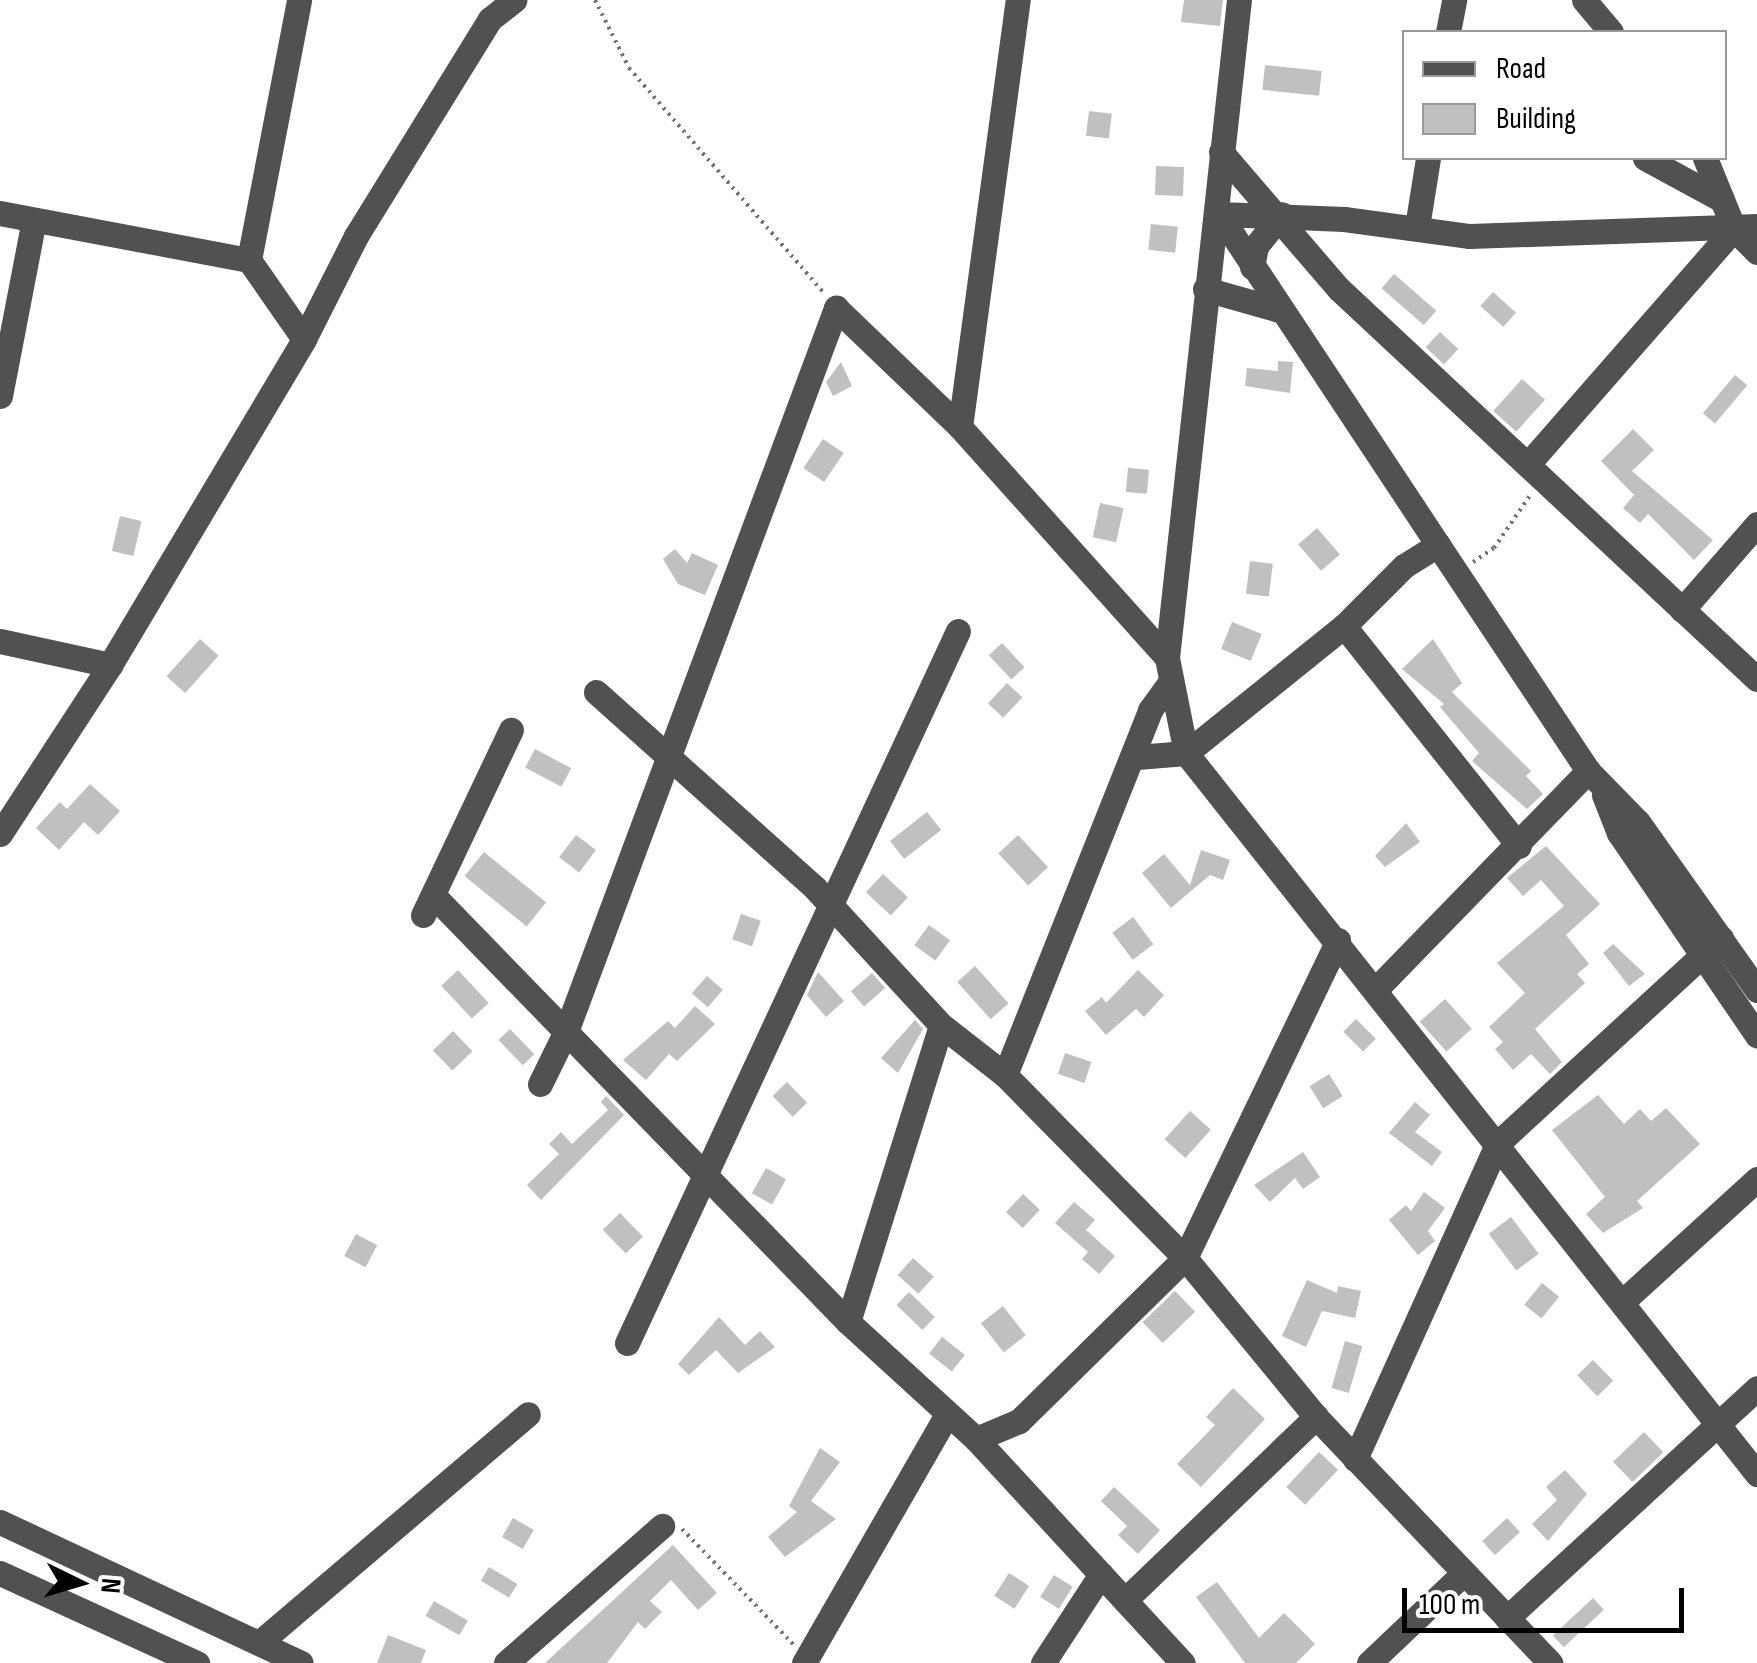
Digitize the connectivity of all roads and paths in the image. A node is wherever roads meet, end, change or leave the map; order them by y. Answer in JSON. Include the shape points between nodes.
{"nodes":[{"id":1,"x":299,"y":0,"type":"edge"},
{"id":2,"x":514,"y":0,"type":"edge"},
{"id":3,"x":595,"y":0,"type":"edge"},
{"id":4,"x":1018,"y":0,"type":"edge"},
{"id":5,"x":1239,"y":0,"type":"edge"},
{"id":6,"x":1584,"y":0,"type":"edge"},
{"id":7,"x":1609,"y":30,"type":"edge"},
{"id":8,"x":1222,"y":152,"type":"junction"},
{"id":9,"x":1428,"y":160,"type":"edge"},
{"id":10,"x":1650,"y":160,"type":"edge"},
{"id":11,"x":1705,"y":160,"type":"edge"},
{"id":12,"x":1722,"y":200,"type":"junction"},
{"id":13,"x":0,"y":213,"type":"edge"},
{"id":14,"x":1219,"y":214,"type":"junction"},
{"id":15,"x":1282,"y":214,"type":"junction"},
{"id":16,"x":34,"y":220,"type":"junction"},
{"id":17,"x":1418,"y":227,"type":"junction"},
{"id":18,"x":1745,"y":228,"type":"edge"},
{"id":19,"x":1757,"y":252,"type":"edge"},
{"id":20,"x":249,"y":260,"type":"junction"},
{"id":21,"x":1252,"y":268,"type":"junction"},
{"id":22,"x":1205,"y":289,"type":"junction"},
{"id":23,"x":836,"y":308,"type":"junction"},
{"id":24,"x":1278,"y":310,"type":"junction"},
{"id":25,"x":304,"y":339,"type":"junction"},
{"id":26,"x":0,"y":396,"type":"edge"},
{"id":27,"x":960,"y":427,"type":"junction"},
{"id":28,"x":1534,"y":470,"type":"junction"},
{"id":29,"x":1757,"y":524,"type":"edge"},
{"id":30,"x":1438,"y":545,"type":"junction"},
{"id":31,"x":1456,"y":572,"type":"junction"},
{"id":32,"x":1682,"y":610,"type":"junction"},
{"id":33,"x":1344,"y":626,"type":"junction"},
{"id":34,"x":958,"y":631,"type":"dead end"},
{"id":35,"x":0,"y":642,"type":"edge"},
{"id":36,"x":1168,"y":658,"type":"junction"},
{"id":37,"x":110,"y":664,"type":"junction"},
{"id":38,"x":1757,"y":679,"type":"edge"},
{"id":39,"x":1168,"y":685,"type":"junction"},
{"id":40,"x":596,"y":692,"type":"dead end"},
{"id":41,"x":511,"y":730,"type":"dead end"},
{"id":42,"x":1186,"y":753,"type":"junction"},
{"id":43,"x":665,"y":754,"type":"junction"},
{"id":44,"x":1137,"y":757,"type":"junction"},
{"id":45,"x":1594,"y":779,"type":"junction"},
{"id":46,"x":0,"y":834,"type":"edge"},
{"id":47,"x":1519,"y":846,"type":"junction"},
{"id":48,"x":831,"y":911,"type":"junction"},
{"id":49,"x":1338,"y":940,"type":"junction"},
{"id":50,"x":1711,"y":947,"type":"junction"},
{"id":51,"x":1377,"y":988,"type":"junction"},
{"id":52,"x":1757,"y":990,"type":"edge"},
{"id":53,"x":941,"y":1026,"type":"junction"},
{"id":54,"x":567,"y":1029,"type":"junction"},
{"id":55,"x":1757,"y":1035,"type":"edge"},
{"id":56,"x":1006,"y":1075,"type":"junction"},
{"id":57,"x":540,"y":1084,"type":"dead end"},
{"id":58,"x":1498,"y":1143,"type":"junction"},
{"id":59,"x":707,"y":1171,"type":"junction"},
{"id":60,"x":1757,"y":1178,"type":"edge"},
{"id":61,"x":1184,"y":1258,"type":"junction"},
{"id":62,"x":1622,"y":1302,"type":"junction"},
{"id":63,"x":848,"y":1322,"type":"junction"},
{"id":64,"x":627,"y":1343,"type":"dead end"},
{"id":65,"x":1757,"y":1388,"type":"edge"},
{"id":66,"x":528,"y":1414,"type":"dead end"},
{"id":67,"x":947,"y":1414,"type":"junction"},
{"id":68,"x":1316,"y":1417,"type":"junction"},
{"id":69,"x":1717,"y":1422,"type":"junction"},
{"id":70,"x":976,"y":1438,"type":"junction"},
{"id":71,"x":1355,"y":1460,"type":"junction"},
{"id":72,"x":1757,"y":1474,"type":"edge"},
{"id":73,"x":0,"y":1522,"type":"edge"},
{"id":74,"x":662,"y":1526,"type":"joint"},
{"id":75,"x":0,"y":1573,"type":"edge"},
{"id":76,"x":1464,"y":1573,"type":"junction"},
{"id":77,"x":1101,"y":1574,"type":"junction"},
{"id":78,"x":1125,"y":1600,"type":"junction"},
{"id":79,"x":1507,"y":1618,"type":"junction"},
{"id":80,"x":258,"y":1643,"type":"junction"},
{"id":81,"x":805,"y":1661,"type":"edge"},
{"id":82,"x":198,"y":1663,"type":"edge"},
{"id":83,"x":301,"y":1663,"type":"edge"},
{"id":84,"x":506,"y":1663,"type":"edge"},
{"id":85,"x":1043,"y":1663,"type":"edge"},
{"id":86,"x":1183,"y":1663,"type":"edge"},
{"id":87,"x":1369,"y":1663,"type":"edge"},
{"id":88,"x":1550,"y":1663,"type":"edge"}],
"edges":[{"from":1,"to":20,"type":"street"},
{"from":2,"to":25,"type":"street","via":[[490,20],[356,236]]},
{"from":3,"to":23,"type":"path","via":[[629,68]]},
{"from":4,"to":27,"type":"street"},
{"from":5,"to":8,"type":"street"},
{"from":6,"to":7,"type":"street"},
{"from":8,"to":14,"type":"street"},
{"from":8,"to":15,"type":"street"},
{"from":9,"to":17,"type":"street"},
{"from":10,"to":12,"type":"street"},
{"from":11,"to":12,"type":"street"},
{"from":12,"to":18,"type":"street"},
{"from":13,"to":16,"type":"street"},
{"from":14,"to":15,"type":"street"},
{"from":14,"to":21,"type":"street"},
{"from":14,"to":22,"type":"street"},
{"from":15,"to":17,"type":"street"},
{"from":15,"to":21,"type":"street","via":[[1256,246]]},
{"from":15,"to":28,"type":"street","via":[[1339,290]]},
{"from":16,"to":20,"type":"street"},
{"from":16,"to":26,"type":"street"},
{"from":17,"to":18,"type":"street","via":[[1470,236]]},
{"from":18,"to":19,"type":"street"},
{"from":18,"to":28,"type":"street"},
{"from":20,"to":25,"type":"street"},
{"from":21,"to":24,"type":"street"},
{"from":22,"to":24,"type":"street"},
{"from":22,"to":36,"type":"street"},
{"from":23,"to":27,"type":"street"},
{"from":23,"to":43,"type":"street","via":[[727,609]]},
{"from":24,"to":30,"type":"street"},
{"from":25,"to":37,"type":"street"},
{"from":27,"to":36,"type":"street"},
{"from":28,"to":31,"type":"path","via":[[1494,548]]},
{"from":28,"to":32,"type":"street"},
{"from":29,"to":32,"type":"street"},
{"from":30,"to":31,"type":"street"},
{"from":30,"to":33,"type":"street","via":[[1404,566]]},
{"from":31,"to":45,"type":"street"},
{"from":32,"to":38,"type":"street"},
{"from":33,"to":42,"type":"street"},
{"from":33,"to":47,"type":"street"},
{"from":34,"to":48,"type":"street"},
{"from":35,"to":37,"type":"street"},
{"from":36,"to":39,"type":"street"},
{"from":37,"to":46,"type":"street"},
{"from":39,"to":42,"type":"street"},
{"from":39,"to":44,"type":"street","via":[[1150,710]]},
{"from":40,"to":43,"type":"street"},
{"from":41,"to":54,"type":"street","via":[[428,905]]},
{"from":42,"to":44,"type":"street"},
{"from":42,"to":49,"type":"street"},
{"from":43,"to":48,"type":"street","via":[[815,888]]},
{"from":43,"to":54,"type":"street"},
{"from":44,"to":56,"type":"street"},
{"from":45,"to":47,"type":"street"},
{"from":45,"to":50,"type":"street","via":[[1619,833]]},
{"from":47,"to":51,"type":"street"},
{"from":48,"to":53,"type":"street"},
{"from":48,"to":59,"type":"street"},
{"from":49,"to":51,"type":"street"},
{"from":49,"to":61,"type":"street"},
{"from":50,"to":52,"type":"street"},
{"from":50,"to":55,"type":"street"},
{"from":50,"to":58,"type":"street"},
{"from":51,"to":58,"type":"street"},
{"from":53,"to":56,"type":"street"},
{"from":53,"to":63,"type":"street"},
{"from":54,"to":57,"type":"street"},
{"from":54,"to":59,"type":"street"},
{"from":56,"to":61,"type":"street"},
{"from":58,"to":62,"type":"street"},
{"from":58,"to":71,"type":"street"},
{"from":59,"to":63,"type":"street"},
{"from":59,"to":64,"type":"street"},
{"from":60,"to":62,"type":"street"},
{"from":61,"to":68,"type":"street"},
{"from":61,"to":70,"type":"street","via":[[1020,1421]]},
{"from":62,"to":69,"type":"street"},
{"from":63,"to":67,"type":"street"},
{"from":65,"to":69,"type":"street"},
{"from":66,"to":80,"type":"street"},
{"from":67,"to":70,"type":"street"},
{"from":67,"to":81,"type":"street"},
{"from":68,"to":71,"type":"street"},
{"from":68,"to":78,"type":"street"},
{"from":69,"to":72,"type":"street"},
{"from":69,"to":79,"type":"street"},
{"from":70,"to":77,"type":"street"},
{"from":71,"to":76,"type":"street"},
{"from":73,"to":80,"type":"street"},
{"from":74,"to":81,"type":"path","via":[[683,1529],[726,1568]]},
{"from":74,"to":84,"type":"street"},
{"from":75,"to":82,"type":"street"},
{"from":76,"to":79,"type":"street"},
{"from":76,"to":87,"type":"street"},
{"from":77,"to":78,"type":"street"},
{"from":77,"to":85,"type":"street"},
{"from":78,"to":86,"type":"street"},
{"from":79,"to":88,"type":"street"},
{"from":80,"to":83,"type":"street"}]}
